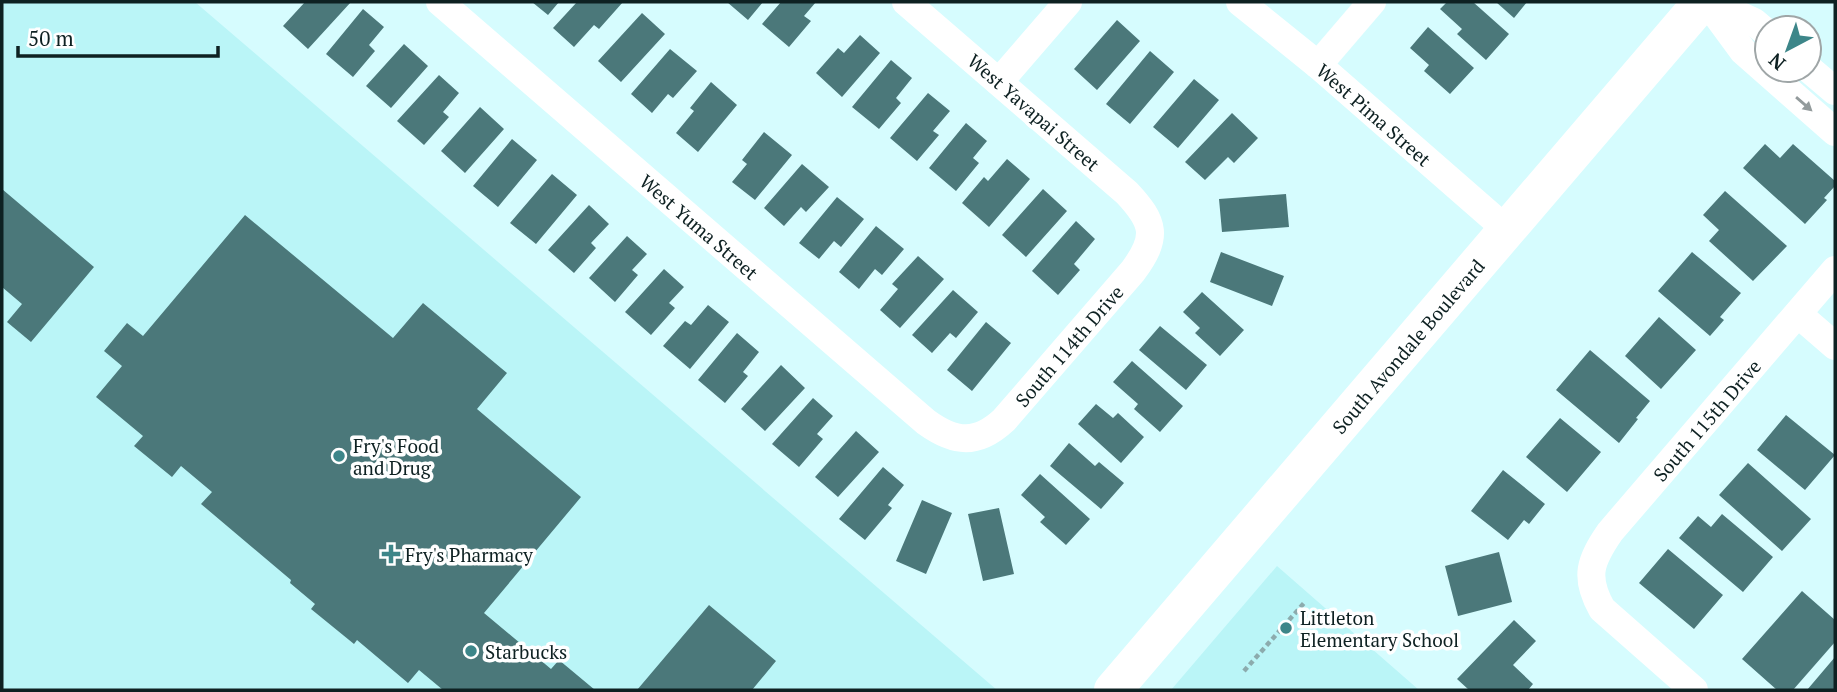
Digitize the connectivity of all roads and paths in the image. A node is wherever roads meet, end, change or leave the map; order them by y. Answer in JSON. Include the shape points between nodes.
{"nodes":[{"id":1,"x":440,"y":2,"type":"edge"},
{"id":2,"x":906,"y":2,"type":"edge"},
{"id":3,"x":1068,"y":2,"type":"edge"},
{"id":4,"x":1240,"y":2,"type":"edge"},
{"id":5,"x":1372,"y":2,"type":"edge"},
{"id":6,"x":1707,"y":2,"type":"edge"},
{"id":7,"x":1753,"y":22,"type":"edge"},
{"id":8,"x":1318,"y":65,"type":"junction"},
{"id":9,"x":999,"y":82,"type":"junction"},
{"id":10,"x":1835,"y":132,"type":"edge"},
{"id":11,"x":1507,"y":230,"type":"junction"},
{"id":12,"x":1151,"y":232,"type":"joint"},
{"id":13,"x":1835,"y":270,"type":"edge"},
{"id":14,"x":1798,"y":314,"type":"junction"},
{"id":15,"x":1835,"y":346,"type":"edge"},
{"id":16,"x":965,"y":439,"type":"joint"},
{"id":17,"x":1305,"y":602,"type":"dead end"},
{"id":18,"x":1244,"y":671,"type":"dead end"},
{"id":19,"x":1113,"y":690,"type":"edge"},
{"id":20,"x":1693,"y":690,"type":"edge"}],
"edges":[{"from":1,"to":16,"type":"street","name":"West Yuma Street","via":[[926,422]]},
{"from":2,"to":9,"type":"street","name":"West Yavapai Street"},
{"from":3,"to":9,"type":"street"},
{"from":4,"to":8,"type":"street","name":"West Pima Street"},
{"from":5,"to":8,"type":"street"},
{"from":6,"to":7,"type":"street"},
{"from":6,"to":10,"type":"street","one_way":true,"via":[[1743,51]]},
{"from":6,"to":11,"type":"main road","name":"South Avondale Boulevard"},
{"from":8,"to":11,"type":"street","name":"West Pima Street"},
{"from":9,"to":12,"type":"street","name":"West Yavapai Street","via":[[1126,193],[1145,216]]},
{"from":11,"to":19,"type":"main road","name":"South Avondale Boulevard"},
{"from":12,"to":16,"type":"street","name":"South 114th Drive","via":[[1133,271],[1004,420],[980,437]]},
{"from":13,"to":14,"type":"street","name":"South 115th Drive"},
{"from":14,"to":15,"type":"street"},
{"from":14,"to":20,"type":"street","name":"South 115th Drive","via":[[1610,532],[1594,560],[1590,578],[1602,610]]},
{"from":17,"to":18,"type":"path"}]}
